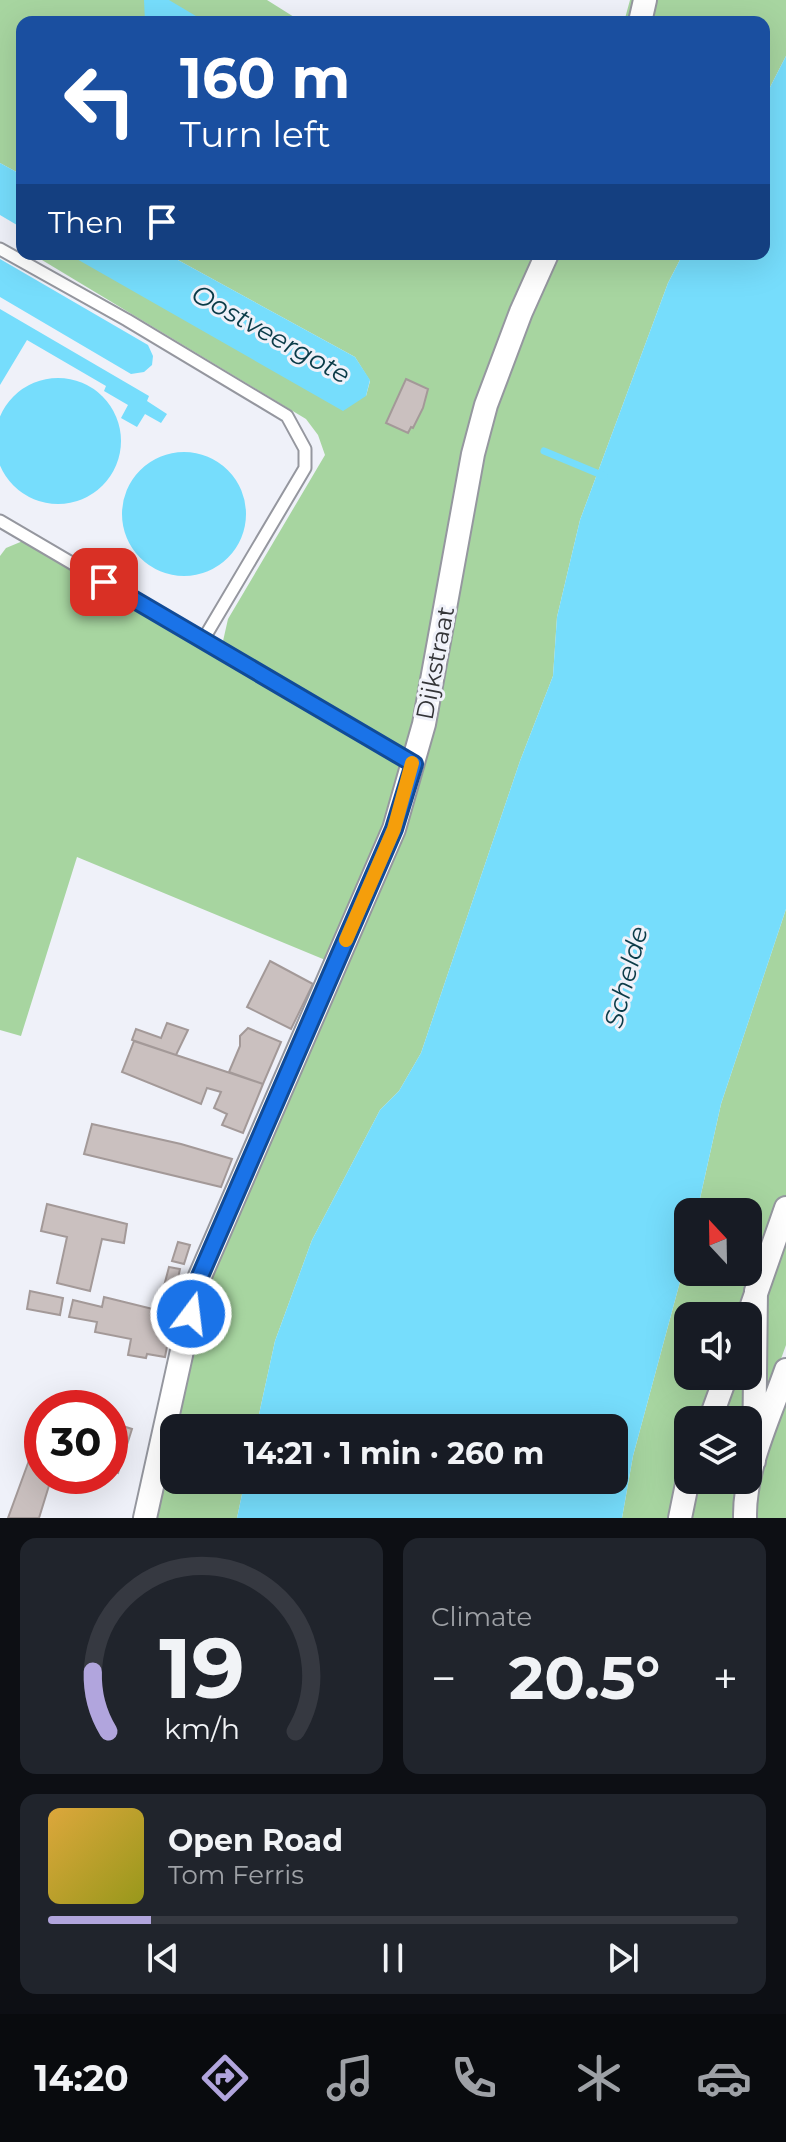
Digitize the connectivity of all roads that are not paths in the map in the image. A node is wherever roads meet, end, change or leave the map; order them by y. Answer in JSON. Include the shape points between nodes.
{"nodes":[{"id":1,"x":20,"y":260,"type":"edge"},
{"id":2,"x":544,"y":260,"type":"edge"},
{"id":3,"x":2,"y":526,"type":"edge"},
{"id":4,"x":203,"y":640,"type":"junction"},
{"id":5,"x":414,"y":764,"type":"junction"},
{"id":6,"x":786,"y":1208,"type":"edge"},
{"id":7,"x":756,"y":1291,"type":"junction"},
{"id":8,"x":752,"y":1302,"type":"edge"},
{"id":9,"x":786,"y":1370,"type":"edge"},
{"id":10,"x":755,"y":1406,"type":"edge"},
{"id":11,"x":762,"y":1438,"type":"edge"},
{"id":12,"x":685,"y":1494,"type":"edge"},
{"id":13,"x":746,"y":1494,"type":"edge"},
{"id":14,"x":145,"y":1518,"type":"edge"},
{"id":15,"x":680,"y":1518,"type":"edge"},
{"id":16,"x":745,"y":1518,"type":"edge"}],
"edges":[{"from":1,"to":4,"type":"lane","via":[[287,416],[305,449],[305,468]]},
{"from":2,"to":5,"type":"street","name":"Dijkstraat","via":[[479,430]]},
{"from":3,"to":4,"type":"lane"},
{"from":4,"to":5,"type":"lane"},
{"from":5,"to":14,"type":"street","name":"Dijkstraat","via":[[394,829],[197,1283]]},
{"from":6,"to":7,"type":"street"},
{"from":7,"to":8,"type":"street"},
{"from":7,"to":10,"type":"street"},
{"from":9,"to":11,"type":"street"},
{"from":12,"to":15,"type":"street"},
{"from":13,"to":16,"type":"street"}]}
